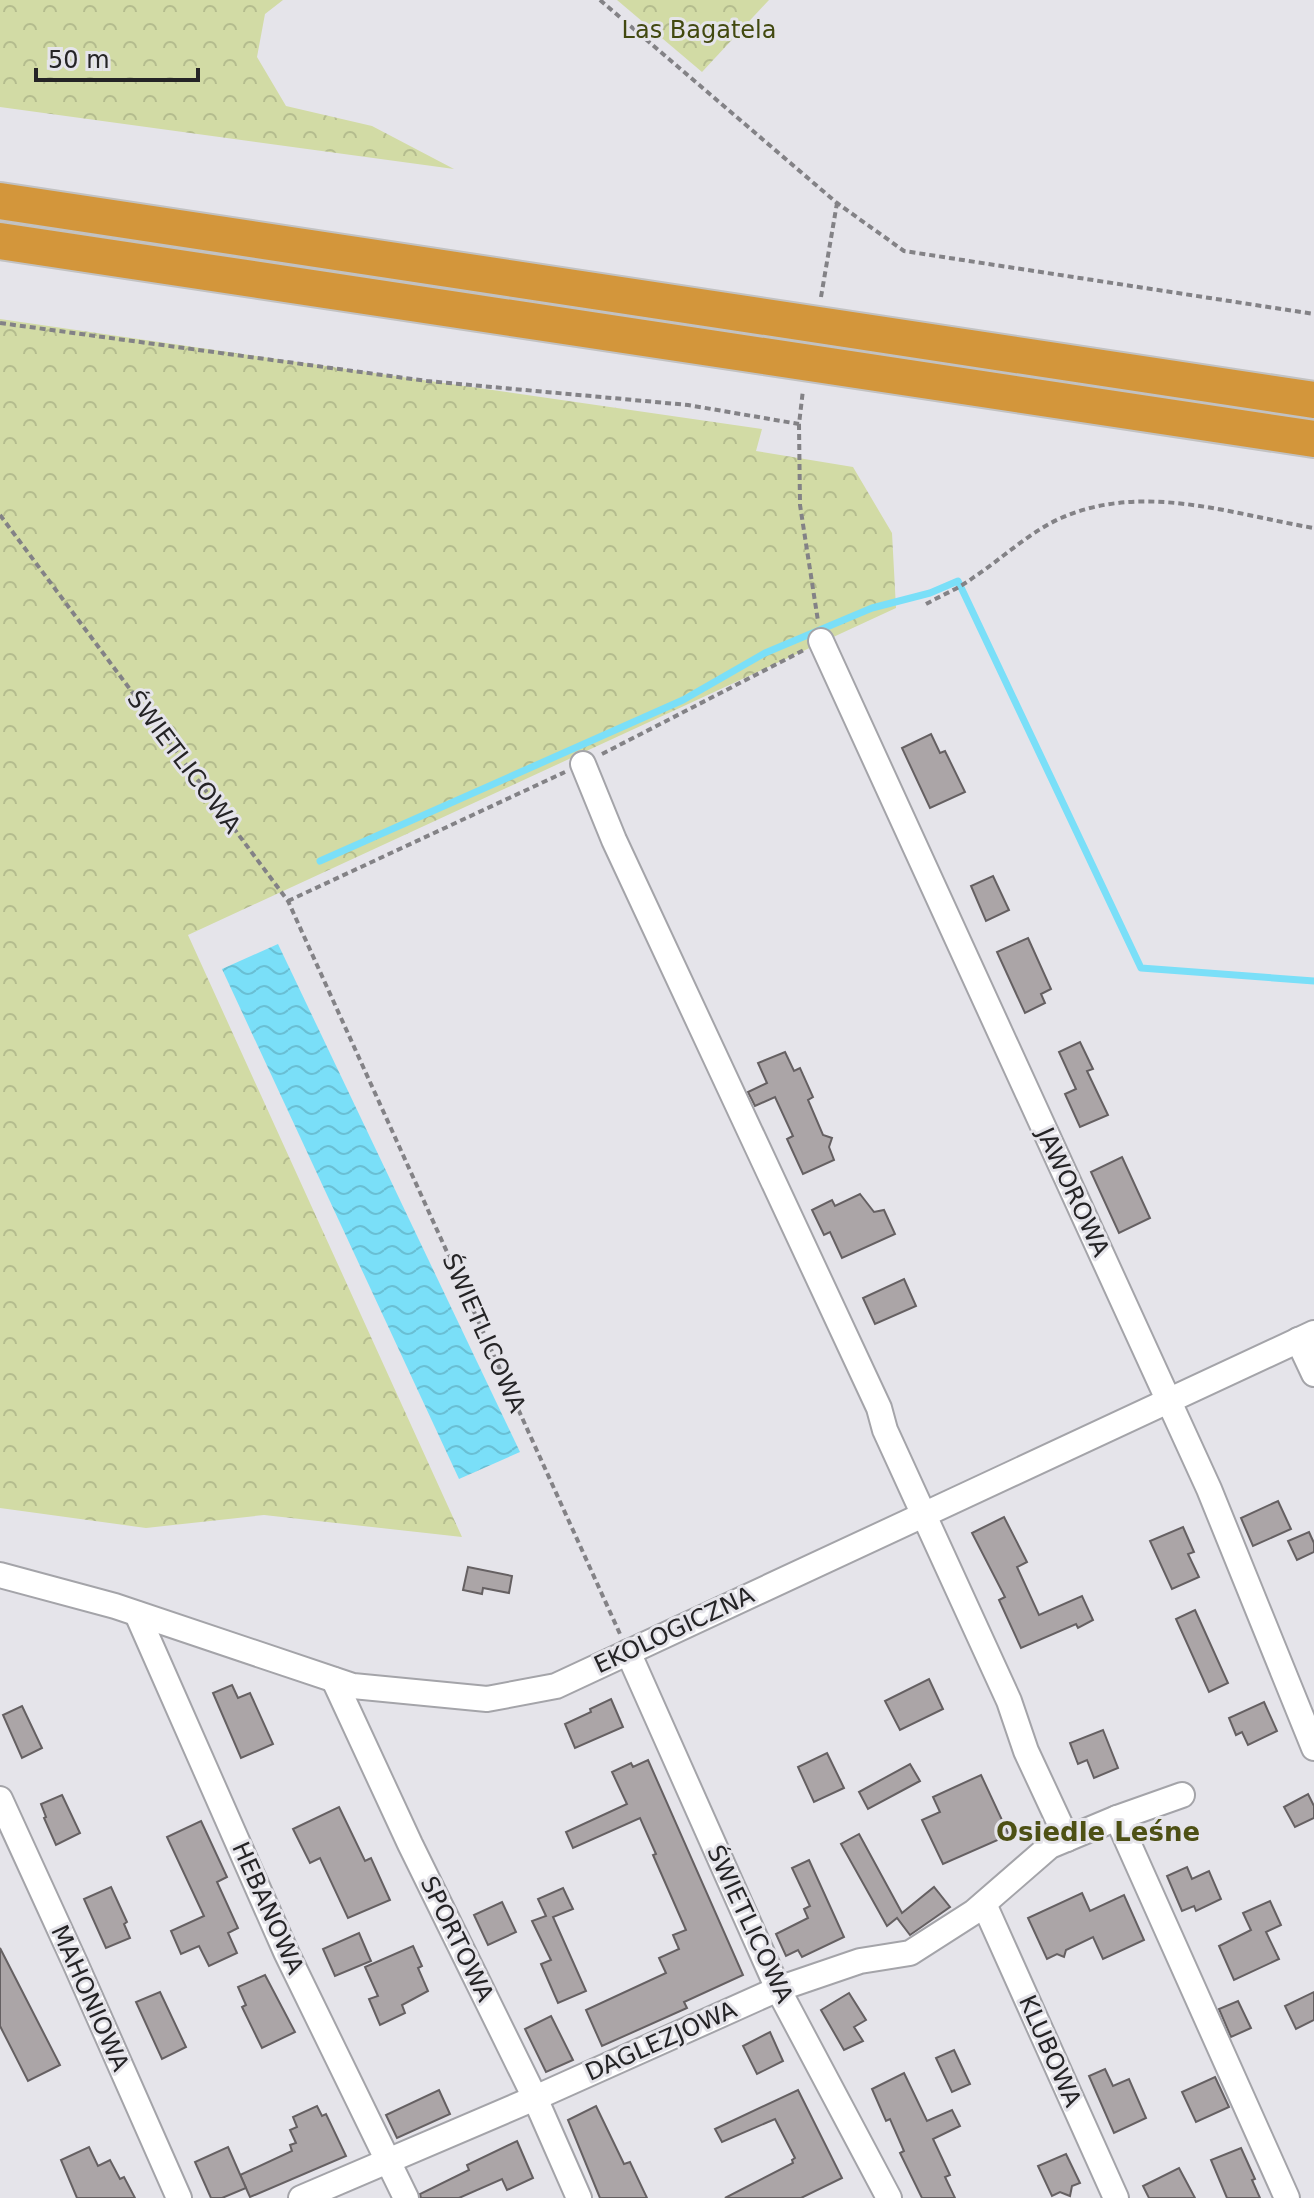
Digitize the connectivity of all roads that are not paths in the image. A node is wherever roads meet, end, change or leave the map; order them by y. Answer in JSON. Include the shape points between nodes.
{"nodes":[{"id":1,"x":0,"y":201,"type":"edge"},
{"id":2,"x":0,"y":241,"type":"edge"},
{"id":3,"x":1314,"y":400,"type":"edge"},
{"id":4,"x":1314,"y":439,"type":"edge"},
{"id":5,"x":821,"y":641,"type":"road end"},
{"id":6,"x":583,"y":764,"type":"road end"},
{"id":7,"x":1306,"y":1337,"type":"edge"},
{"id":8,"x":1314,"y":1374,"type":"edge"},
{"id":9,"x":1168,"y":1400,"type":"junction"},
{"id":10,"x":923,"y":1513,"type":"junction"},
{"id":11,"x":0,"y":1575,"type":"edge"},
{"id":12,"x":137,"y":1614,"type":"junction"},
{"id":13,"x":628,"y":1652,"type":"junction"},
{"id":14,"x":334,"y":1680,"type":"junction"},
{"id":15,"x":1314,"y":1748,"type":"edge"},
{"id":16,"x":1182,"y":1795,"type":"dead end"},
{"id":17,"x":0,"y":1799,"type":"edge"},
{"id":18,"x":1117,"y":1818,"type":"junction"},
{"id":19,"x":1067,"y":1839,"type":"junction"},
{"id":20,"x":984,"y":1904,"type":"junction"},
{"id":21,"x":778,"y":1989,"type":"junction"},
{"id":22,"x":535,"y":2098,"type":"junction"},
{"id":23,"x":388,"y":2159,"type":"junction"},
{"id":24,"x":179,"y":2198,"type":"edge"},
{"id":25,"x":301,"y":2198,"type":"edge"},
{"id":26,"x":406,"y":2198,"type":"edge"},
{"id":27,"x":579,"y":2198,"type":"edge"},
{"id":28,"x":889,"y":2198,"type":"edge"},
{"id":29,"x":1116,"y":2198,"type":"edge"},
{"id":30,"x":1287,"y":2198,"type":"edge"}],
"edges":[{"from":1,"to":3,"type":"highway"},
{"from":2,"to":4,"type":"highway"},
{"from":5,"to":9,"type":"street","name":"JAWOROWA"},
{"from":6,"to":10,"type":"street"},
{"from":7,"to":8,"type":"street"},
{"from":7,"to":9,"type":"street","name":"EKOLOGICZNA"},
{"from":9,"to":10,"type":"street","name":"EKOLOGICZNA"},
{"from":9,"to":15,"type":"street","name":"JAWOROWA"},
{"from":10,"to":13,"type":"street","name":"EKOLOGICZNA"},
{"from":10,"to":19,"type":"street"},
{"from":11,"to":12,"type":"street","name":"EKOLOGICZNA"},
{"from":12,"to":14,"type":"street","name":"EKOLOGICZNA"},
{"from":12,"to":23,"type":"street","name":"HEBANOWA","via":[[286,1952]]},
{"from":13,"to":14,"type":"street","name":"EKOLOGICZNA","via":[[556,1686],[487,1699]]},
{"from":13,"to":21,"type":"street","name":"ŚWIETLICOWA"},
{"from":14,"to":22,"type":"street","name":"SPORTOWA"},
{"from":16,"to":18,"type":"street","name":"DAGLEZJOWA"},
{"from":17,"to":24,"type":"street","name":"MAHONIOWA"},
{"from":18,"to":19,"type":"street","name":"DAGLEZJOWA"},
{"from":18,"to":30,"type":"street"},
{"from":19,"to":20,"type":"street","name":"DAGLEZJOWA","via":[[1050,1846]]},
{"from":20,"to":21,"type":"street","name":"DAGLEZJOWA","via":[[910,1953],[860,1961]]},
{"from":20,"to":29,"type":"street","name":"KLUBOWA"},
{"from":21,"to":22,"type":"street","name":"DAGLEZJOWA"},
{"from":21,"to":28,"type":"street","name":"ŚWIETLICOWA"},
{"from":22,"to":23,"type":"street","name":"DAGLEZJOWA"},
{"from":22,"to":27,"type":"street","name":"SPORTOWA"},
{"from":23,"to":25,"type":"street","name":"DAGLEZJOWA"},
{"from":23,"to":26,"type":"street","name":"HEBANOWA"}]}
